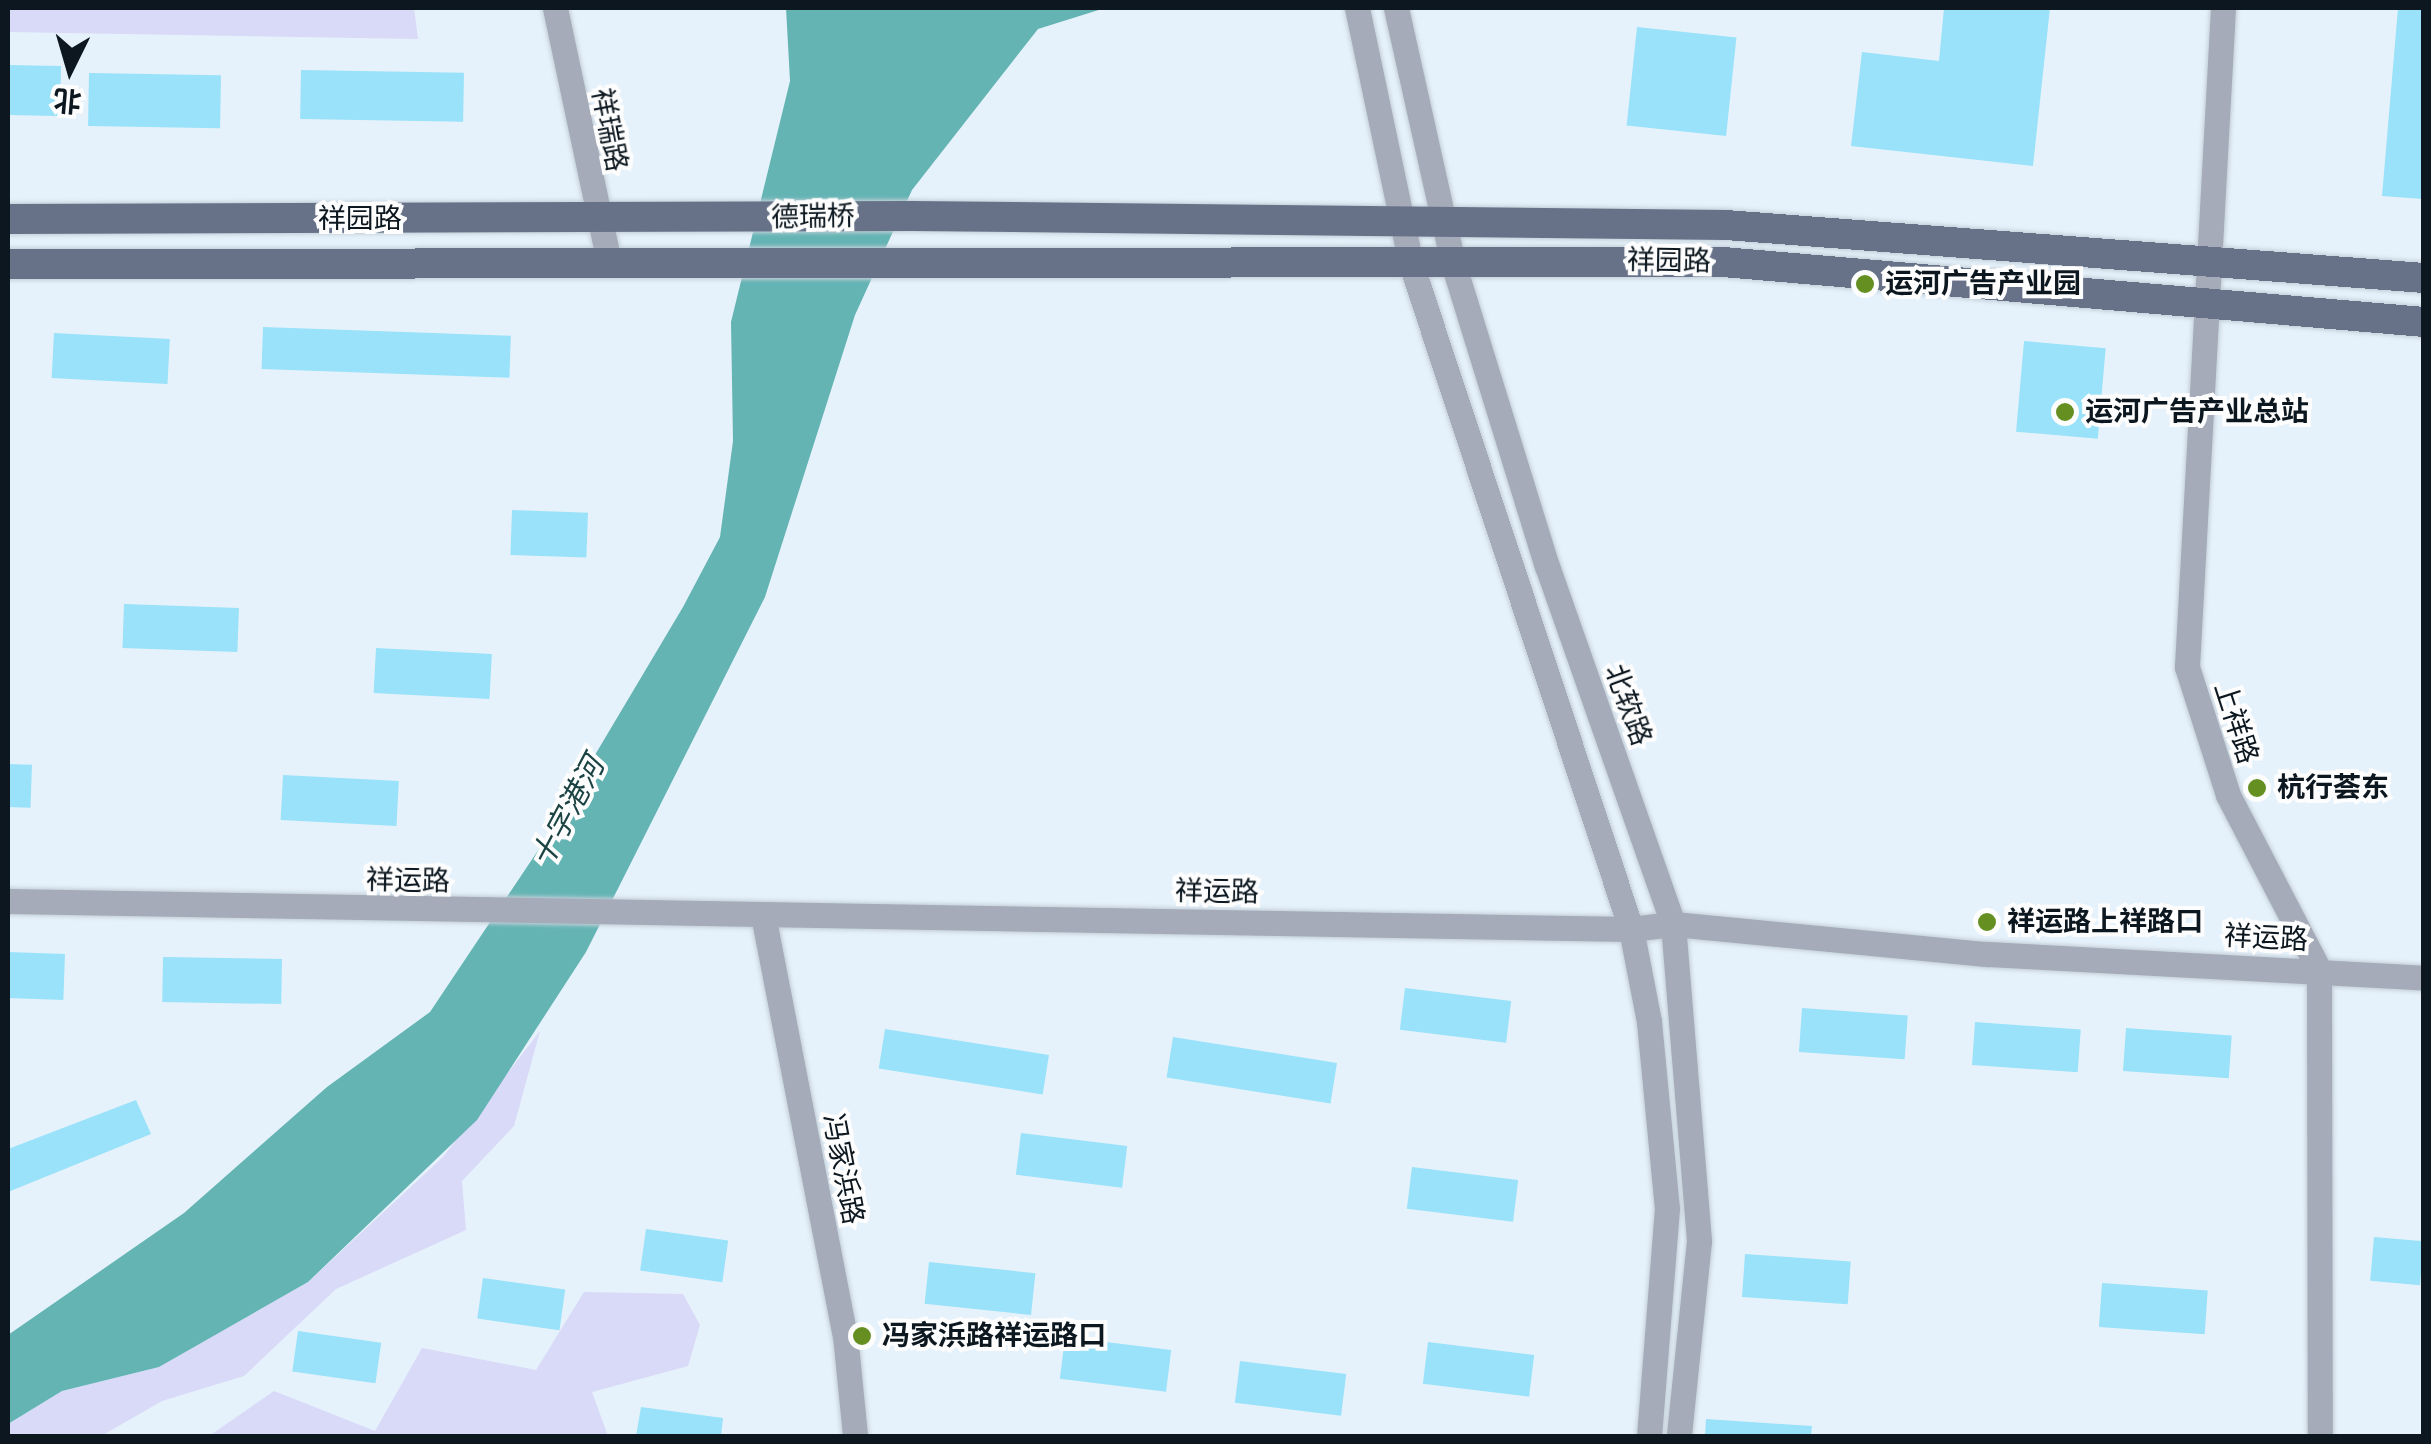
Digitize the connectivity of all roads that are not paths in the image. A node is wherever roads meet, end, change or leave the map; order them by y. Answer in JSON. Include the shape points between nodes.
{"nodes":[{"id":1,"x":555,"y":8,"type":"edge"},
{"id":2,"x":1357,"y":8,"type":"edge"},
{"id":3,"x":1396,"y":8,"type":"edge"},
{"id":4,"x":2223,"y":8,"type":"edge"},
{"id":5,"x":912,"y":216,"type":"joint"},
{"id":6,"x":598,"y":218,"type":"junction"},
{"id":7,"x":8,"y":219,"type":"edge"},
{"id":8,"x":713,"y":219,"type":"joint"},
{"id":9,"x":1402,"y":222,"type":"junction"},
{"id":10,"x":1444,"y":222,"type":"junction"},
{"id":11,"x":2215,"y":260,"type":"junction"},
{"id":12,"x":911,"y":262,"type":"joint"},
{"id":13,"x":1453,"y":263,"type":"junction"},
{"id":14,"x":8,"y":264,"type":"edge"},
{"id":15,"x":610,"y":264,"type":"junction"},
{"id":16,"x":1411,"y":264,"type":"junction"},
{"id":17,"x":712,"y":265,"type":"joint"},
{"id":18,"x":2424,"y":278,"type":"edge"},
{"id":19,"x":2212,"y":304,"type":"junction"},
{"id":20,"x":2424,"y":322,"type":"edge"},
{"id":21,"x":8,"y":901,"type":"edge"},
{"id":22,"x":763,"y":914,"type":"junction"},
{"id":23,"x":1674,"y":924,"type":"junction"},
{"id":24,"x":1631,"y":929,"type":"junction"},
{"id":25,"x":2319,"y":970,"type":"junction"},
{"id":26,"x":2424,"y":978,"type":"edge"},
{"id":27,"x":856,"y":1436,"type":"edge"},
{"id":28,"x":1649,"y":1436,"type":"edge"},
{"id":29,"x":1679,"y":1436,"type":"edge"},
{"id":30,"x":2320,"y":1436,"type":"edge"}],
"edges":[{"from":1,"to":6,"type":"street","name":"祥瑞路"},
{"from":2,"to":9,"type":"street"},
{"from":3,"to":10,"type":"street","name":"北软路"},
{"from":4,"to":11,"type":"street","name":"上祥路"},
{"from":5,"to":8,"type":"main road","name":"德瑞桥"},
{"from":5,"to":9,"type":"main road","name":"祥园路"},
{"from":6,"to":7,"type":"main road","name":"祥园路"},
{"from":6,"to":8,"type":"main road","name":"祥园路"},
{"from":6,"to":15,"type":"street","name":"祥瑞路"},
{"from":9,"to":10,"type":"main road","name":"祥园路"},
{"from":9,"to":16,"type":"street"},
{"from":10,"to":11,"type":"main road","name":"祥园路","via":[[1726,226]]},
{"from":10,"to":13,"type":"street","name":"北软路"},
{"from":11,"to":18,"type":"main road","name":"祥园路"},
{"from":11,"to":19,"type":"street","name":"上祥路"},
{"from":12,"to":16,"type":"main road","name":"祥园路"},
{"from":12,"to":17,"type":"main road","name":"德瑞桥"},
{"from":13,"to":16,"type":"main road","name":"祥园路"},
{"from":13,"to":19,"type":"main road","name":"祥园路","via":[[1832,268]]},
{"from":13,"to":23,"type":"street","name":"北软路","via":[[1546,566]]},
{"from":14,"to":15,"type":"main road","name":"祥园路"},
{"from":15,"to":17,"type":"main road","name":"祥园路"},
{"from":16,"to":24,"type":"street"},
{"from":19,"to":20,"type":"main road","name":"祥园路"},
{"from":19,"to":25,"type":"street","name":"上祥路","via":[[2187,667],[2228,795]]},
{"from":21,"to":22,"type":"street","name":"祥运路"},
{"from":22,"to":24,"type":"street","name":"祥运路"},
{"from":22,"to":27,"type":"street","name":"冯家浜路","via":[[845,1335]]},
{"from":23,"to":24,"type":"street","name":"祥运路"},
{"from":23,"to":25,"type":"street","name":"祥运路","via":[[1987,954]]},
{"from":23,"to":29,"type":"street","name":"北软路","via":[[1699,1241]]},
{"from":24,"to":28,"type":"street","via":[[1649,1022],[1667,1208]]},
{"from":25,"to":26,"type":"street","name":"祥运路"},
{"from":25,"to":30,"type":"street","name":"上祥路"}]}
